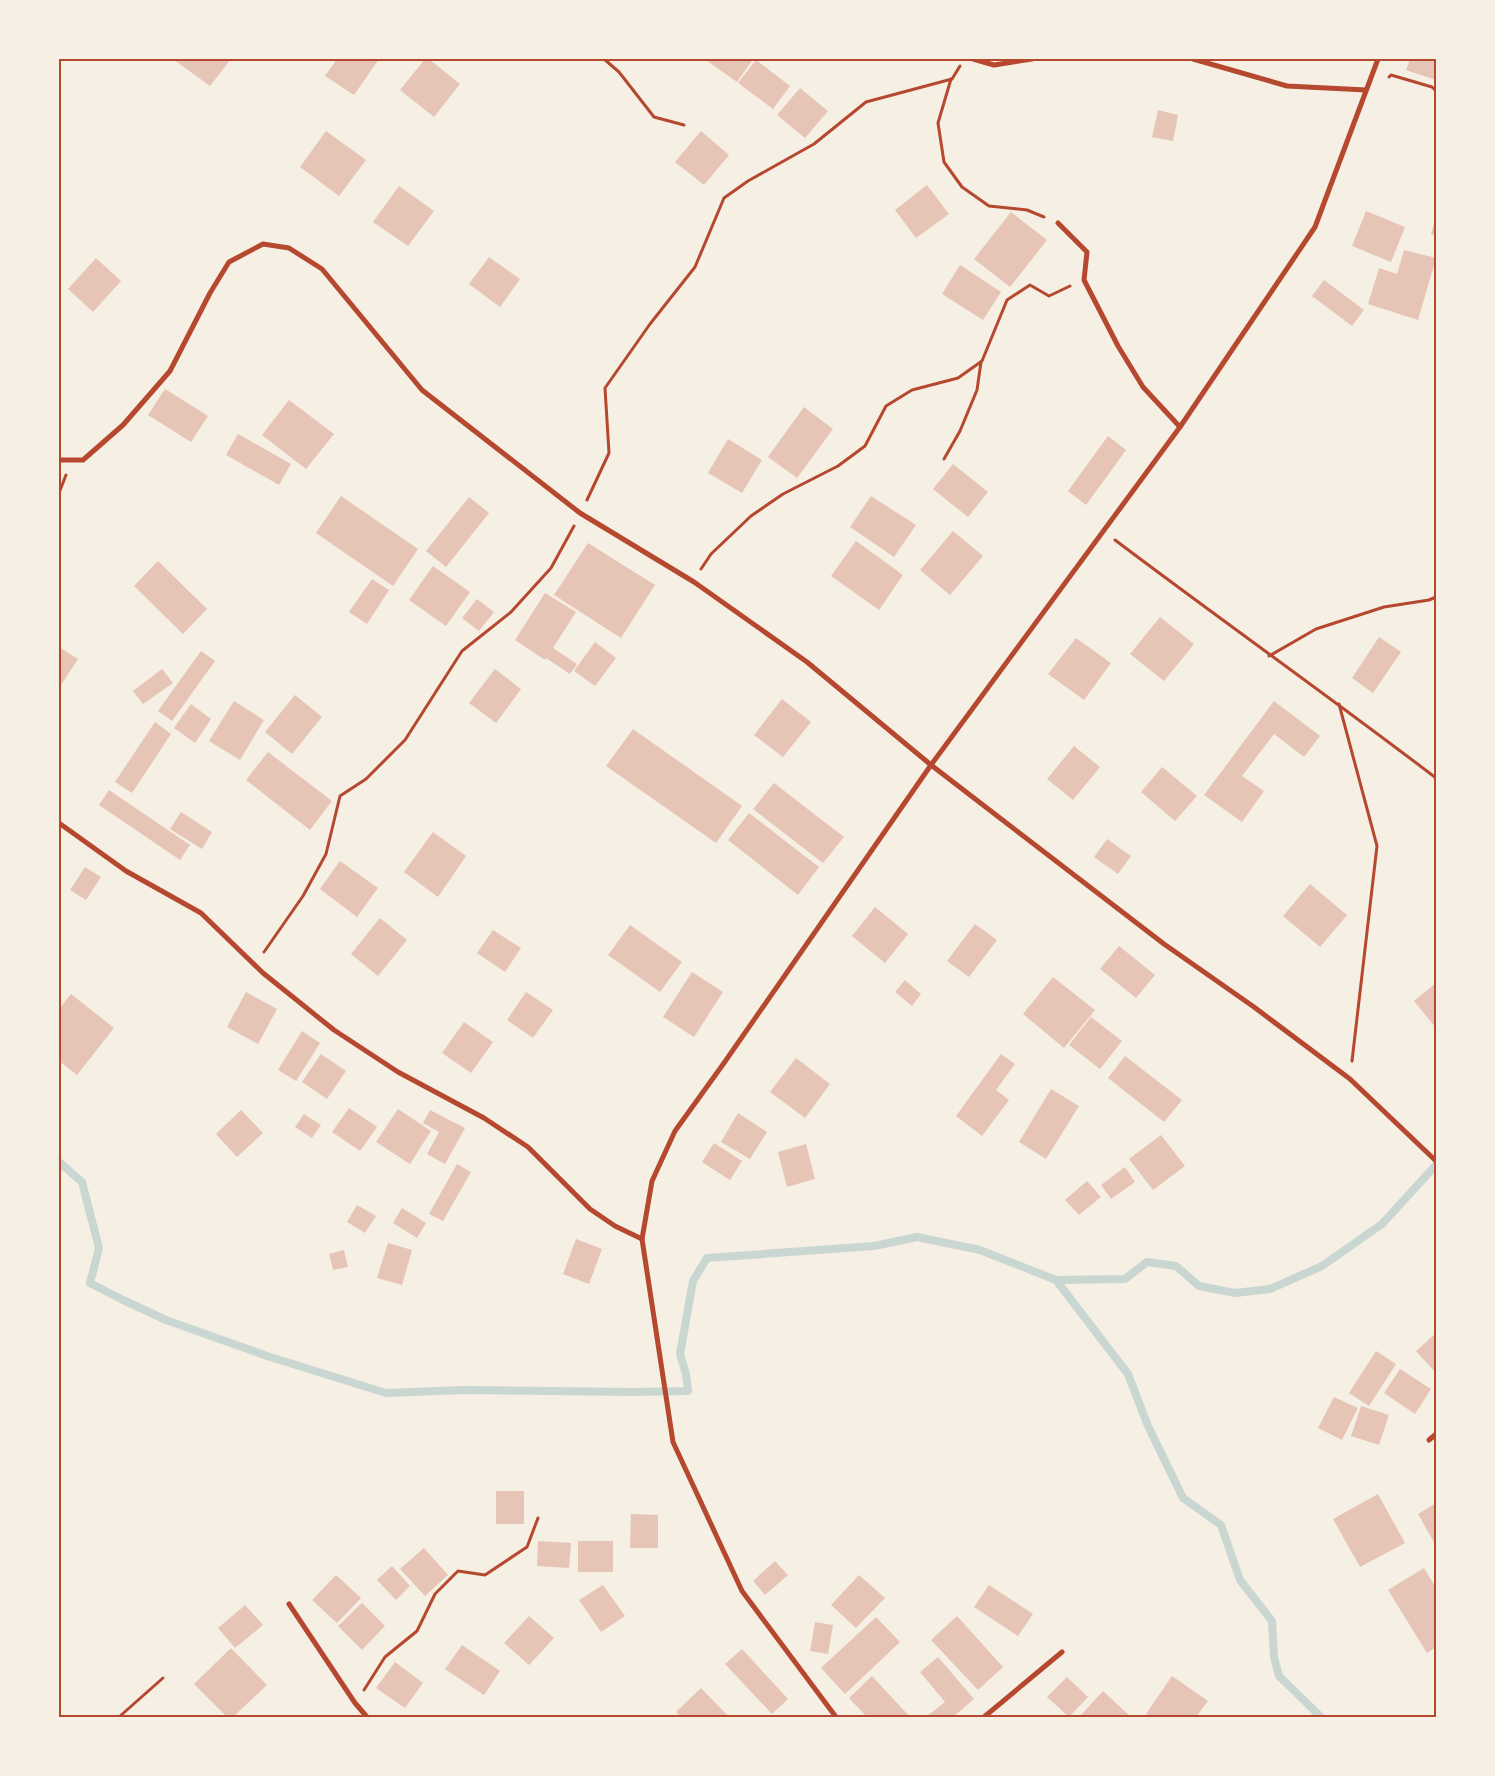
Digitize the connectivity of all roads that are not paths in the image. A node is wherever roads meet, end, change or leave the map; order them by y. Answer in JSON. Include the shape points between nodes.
{"nodes":[{"id":1,"x":973,"y":59,"type":"edge"},
{"id":2,"x":1032,"y":59,"type":"edge"},
{"id":3,"x":1193,"y":59,"type":"edge"},
{"id":4,"x":1378,"y":59,"type":"edge"},
{"id":5,"x":1366,"y":90,"type":"junction"},
{"id":6,"x":1058,"y":223,"type":"road end"},
{"id":7,"x":1180,"y":427,"type":"junction"},
{"id":8,"x":59,"y":459,"type":"edge"},
{"id":9,"x":931,"y":765,"type":"junction"},
{"id":10,"x":59,"y":823,"type":"edge"},
{"id":11,"x":1436,"y":1161,"type":"edge"},
{"id":12,"x":642,"y":1239,"type":"junction"},
{"id":13,"x":1436,"y":1434,"type":"edge"},
{"id":14,"x":1429,"y":1440,"type":"dead end"},
{"id":15,"x":289,"y":1604,"type":"dead end"},
{"id":16,"x":1062,"y":1652,"type":"dead end"},
{"id":17,"x":367,"y":1717,"type":"edge"},
{"id":18,"x":836,"y":1717,"type":"edge"},
{"id":19,"x":984,"y":1717,"type":"edge"}],
"edges":[{"from":1,"to":2,"type":"street","via":[[994,65]]},
{"from":3,"to":5,"type":"street","via":[[1286,86]]},
{"from":4,"to":5,"type":"street"},
{"from":5,"to":7,"type":"street","via":[[1315,227]]},
{"from":6,"to":7,"type":"street","via":[[1087,252],[1084,280],[1118,346],[1143,387]]},
{"from":7,"to":9,"type":"street"},
{"from":8,"to":9,"type":"street","via":[[83,460],[123,425],[170,372],[229,262],[262,244],[288,248],[322,269],[422,390],[580,513],[694,582],[807,662]]},
{"from":9,"to":11,"type":"street","via":[[1164,944],[1350,1079]]},
{"from":9,"to":12,"type":"street","via":[[675,1130],[652,1181]]},
{"from":10,"to":12,"type":"street","via":[[126,871],[201,913],[255,965],[334,1030],[398,1072],[484,1118],[528,1147],[590,1209]]},
{"from":12,"to":18,"type":"street","via":[[673,1442],[742,1591]]},
{"from":13,"to":14,"type":"street"},
{"from":15,"to":17,"type":"street"},
{"from":16,"to":19,"type":"street"}]}
